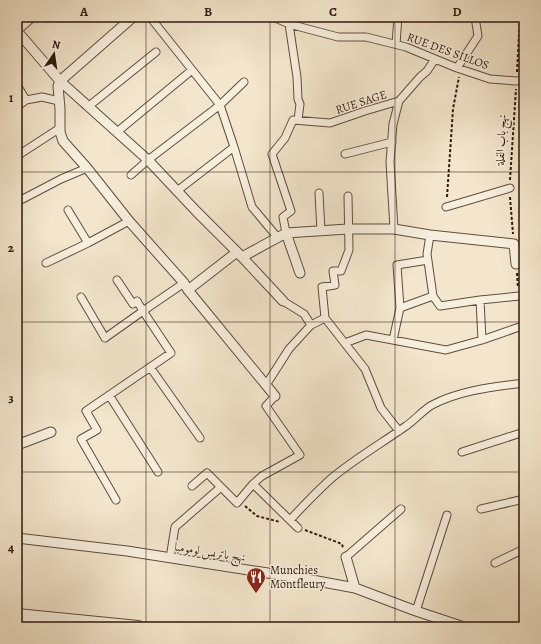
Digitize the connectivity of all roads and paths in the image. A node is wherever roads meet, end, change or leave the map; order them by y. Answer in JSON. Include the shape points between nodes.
{"nodes":[{"id":1,"x":33,"y":17,"type":"edge"},
{"id":2,"x":133,"y":17,"type":"edge"},
{"id":3,"x":150,"y":17,"type":"edge"},
{"id":4,"x":273,"y":17,"type":"edge"},
{"id":5,"x":398,"y":17,"type":"edge"},
{"id":6,"x":476,"y":17,"type":"edge"},
{"id":7,"x":520,"y":17,"type":"edge"},
{"id":8,"x":289,"y":24,"type":"junction"},
{"id":9,"x":17,"y":31,"type":"edge"},
{"id":10,"x":396,"y":44,"type":"junction"},
{"id":11,"x":156,"y":52,"type":"dead end"},
{"id":12,"x":435,"y":59,"type":"junction"},
{"id":13,"x":459,"y":69,"type":"junction"},
{"id":14,"x":192,"y":70,"type":"junction"},
{"id":15,"x":60,"y":80,"type":"junction"},
{"id":16,"x":524,"y":80,"type":"edge"},
{"id":17,"x":516,"y":81,"type":"junction"},
{"id":18,"x":244,"y":82,"type":"dead end"},
{"id":19,"x":17,"y":85,"type":"edge"},
{"id":20,"x":26,"y":100,"type":"junction"},
{"id":21,"x":59,"y":101,"type":"junction"},
{"id":22,"x":400,"y":101,"type":"junction"},
{"id":23,"x":220,"y":105,"type":"junction"},
{"id":24,"x":89,"y":106,"type":"junction"},
{"id":25,"x":17,"y":107,"type":"edge"},
{"id":26,"x":298,"y":120,"type":"junction"},
{"id":27,"x":60,"y":128,"type":"junction"},
{"id":28,"x":117,"y":132,"type":"junction"},
{"id":29,"x":392,"y":142,"type":"junction"},
{"id":30,"x":234,"y":147,"type":"junction"},
{"id":31,"x":345,"y":154,"type":"dead end"},
{"id":32,"x":17,"y":156,"type":"edge"},
{"id":33,"x":148,"y":160,"type":"junction"},
{"id":34,"x":86,"y":168,"type":"junction"},
{"id":35,"x":131,"y":175,"type":"dead end"},
{"id":36,"x":510,"y":188,"type":"junction"},
{"id":37,"x":178,"y":191,"type":"junction"},
{"id":38,"x":319,"y":193,"type":"dead end"},
{"id":39,"x":348,"y":196,"type":"dead end"},
{"id":40,"x":17,"y":202,"type":"edge"},
{"id":41,"x":446,"y":207,"type":"joint"},
{"id":42,"x":68,"y":210,"type":"dead end"},
{"id":43,"x":130,"y":221,"type":"junction"},
{"id":44,"x":348,"y":229,"type":"junction"},
{"id":45,"x":394,"y":229,"type":"junction"},
{"id":46,"x":321,"y":230,"type":"junction"},
{"id":47,"x":430,"y":235,"type":"junction"},
{"id":48,"x":282,"y":236,"type":"junction"},
{"id":49,"x":88,"y":243,"type":"junction"},
{"id":50,"x":514,"y":244,"type":"junction"},
{"id":51,"x":240,"y":254,"type":"junction"},
{"id":52,"x":428,"y":260,"type":"junction"},
{"id":53,"x":520,"y":262,"type":"edge"},
{"id":54,"x":46,"y":263,"type":"dead end"},
{"id":55,"x":300,"y":273,"type":"dead end"},
{"id":56,"x":117,"y":280,"type":"dead end"},
{"id":57,"x":186,"y":286,"type":"junction"},
{"id":58,"x":433,"y":296,"type":"junction"},
{"id":59,"x":519,"y":296,"type":"dead end"},
{"id":60,"x":81,"y":297,"type":"dead end"},
{"id":61,"x":480,"y":300,"type":"junction"},
{"id":62,"x":283,"y":301,"type":"joint"},
{"id":63,"x":400,"y":308,"type":"junction"},
{"id":64,"x":143,"y":311,"type":"junction"},
{"id":65,"x":325,"y":318,"type":"junction"},
{"id":66,"x":311,"y":325,"type":"junction"},
{"id":67,"x":522,"y":326,"type":"dead end"},
{"id":68,"x":393,"y":340,"type":"junction"},
{"id":69,"x":482,"y":340,"type":"junction"},
{"id":70,"x":345,"y":343,"type":"junction"},
{"id":71,"x":150,"y":367,"type":"junction"},
{"id":72,"x":524,"y":383,"type":"edge"},
{"id":73,"x":266,"y":385,"type":"junction"},
{"id":74,"x":109,"y":395,"type":"junction"},
{"id":75,"x":275,"y":396,"type":"joint"},
{"id":76,"x":398,"y":431,"type":"junction"},
{"id":77,"x":51,"y":432,"type":"dead end"},
{"id":78,"x":524,"y":432,"type":"edge"},
{"id":79,"x":200,"y":438,"type":"dead end"},
{"id":80,"x":17,"y":445,"type":"edge"},
{"id":81,"x":462,"y":452,"type":"dead end"},
{"id":82,"x":158,"y":472,"type":"dead end"},
{"id":83,"x":253,"y":484,"type":"junction"},
{"id":84,"x":192,"y":486,"type":"dead end"},
{"id":85,"x":221,"y":488,"type":"junction"},
{"id":86,"x":524,"y":499,"type":"edge"},
{"id":87,"x":116,"y":500,"type":"dead end"},
{"id":88,"x":481,"y":508,"type":"dead end"},
{"id":89,"x":401,"y":509,"type":"dead end"},
{"id":90,"x":447,"y":515,"type":"dead end"},
{"id":91,"x":290,"y":520,"type":"junction"},
{"id":92,"x":298,"y":528,"type":"dead end"},
{"id":93,"x":17,"y":538,"type":"edge"},
{"id":94,"x":524,"y":548,"type":"edge"},
{"id":95,"x":346,"y":556,"type":"joint"},
{"id":96,"x":170,"y":558,"type":"junction"},
{"id":97,"x":495,"y":563,"type":"dead end"},
{"id":98,"x":355,"y":588,"type":"junction"},
{"id":99,"x":416,"y":611,"type":"junction"},
{"id":100,"x":17,"y":615,"type":"edge"},
{"id":101,"x":138,"y":627,"type":"edge"},
{"id":102,"x":464,"y":627,"type":"edge"}],
"edges":[{"from":1,"to":9,"type":"street"},
{"from":2,"to":15,"type":"street"},
{"from":3,"to":14,"type":"street"},
{"from":4,"to":8,"type":"street","name":"RUE DES SILLOS"},
{"from":5,"to":10,"type":"street"},
{"from":6,"to":13,"type":"street","via":[[478,36]]},
{"from":7,"to":17,"type":"path","name":"نهج باب الفلة"},
{"from":8,"to":10,"type":"street","name":"RUE DES SILLOS","via":[[338,37],[366,37]]},
{"from":8,"to":26,"type":"street","via":[[300,104]]},
{"from":9,"to":15,"type":"street"},
{"from":10,"to":12,"type":"street","name":"RUE DES SILLOS"},
{"from":11,"to":24,"type":"street"},
{"from":12,"to":13,"type":"street","name":"RUE DES SILLOS"},
{"from":12,"to":22,"type":"street","name":"RUE SAGE"},
{"from":13,"to":17,"type":"street","name":"RUE DES SILLOS","via":[[490,79]]},
{"from":13,"to":41,"type":"path","via":[[453,109]]},
{"from":14,"to":23,"type":"street"},
{"from":14,"to":28,"type":"street"},
{"from":15,"to":21,"type":"street"},
{"from":15,"to":24,"type":"street"},
{"from":16,"to":17,"type":"street","name":"RUE DES SILLOS"},
{"from":17,"to":36,"type":"path","name":"نهج باب الفلة"},
{"from":18,"to":23,"type":"street"},
{"from":19,"to":20,"type":"street"},
{"from":20,"to":21,"type":"street","via":[[42,97]]},
{"from":20,"to":25,"type":"street"},
{"from":21,"to":27,"type":"street"},
{"from":22,"to":26,"type":"street","name":"RUE SAGE","via":[[330,123]]},
{"from":22,"to":29,"type":"street","via":[[393,124]]},
{"from":23,"to":30,"type":"street"},
{"from":23,"to":33,"type":"street"},
{"from":24,"to":28,"type":"street"},
{"from":26,"to":48,"type":"street","via":[[293,120],[285,138],[272,154],[291,211],[283,217]]},
{"from":27,"to":32,"type":"street"},
{"from":27,"to":34,"type":"street","via":[[63,141]]},
{"from":28,"to":33,"type":"street"},
{"from":29,"to":31,"type":"street"},
{"from":29,"to":45,"type":"street","via":[[390,162]]},
{"from":30,"to":37,"type":"street"},
{"from":30,"to":48,"type":"street","via":[[252,207]]},
{"from":33,"to":35,"type":"street"},
{"from":33,"to":37,"type":"street"},
{"from":34,"to":40,"type":"street"},
{"from":34,"to":43,"type":"street"},
{"from":36,"to":41,"type":"street"},
{"from":36,"to":50,"type":"path","name":"نهج باب الفلة"},
{"from":37,"to":51,"type":"street"},
{"from":38,"to":46,"type":"street"},
{"from":39,"to":44,"type":"street"},
{"from":42,"to":49,"type":"street"},
{"from":43,"to":49,"type":"street"},
{"from":43,"to":57,"type":"street"},
{"from":44,"to":45,"type":"street"},
{"from":44,"to":46,"type":"street"},
{"from":44,"to":65,"type":"street","via":[[349,250],[341,271],[333,271],[335,285],[322,287]]},
{"from":45,"to":47,"type":"street"},
{"from":46,"to":48,"type":"street"},
{"from":47,"to":50,"type":"street"},
{"from":47,"to":52,"type":"street"},
{"from":48,"to":51,"type":"street"},
{"from":48,"to":55,"type":"street"},
{"from":49,"to":54,"type":"street"},
{"from":50,"to":53,"type":"street"},
{"from":51,"to":57,"type":"street"},
{"from":51,"to":62,"type":"street"},
{"from":52,"to":58,"type":"street"},
{"from":52,"to":63,"type":"street","via":[[397,265]]},
{"from":56,"to":64,"type":"street","via":[[132,304],[137,301]]},
{"from":57,"to":64,"type":"street"},
{"from":57,"to":73,"type":"street"},
{"from":58,"to":61,"type":"street","via":[[440,306]]},
{"from":58,"to":63,"type":"street"},
{"from":59,"to":61,"type":"street"},
{"from":60,"to":64,"type":"street","via":[[105,338]]},
{"from":61,"to":69,"type":"street"},
{"from":62,"to":66,"type":"street","via":[[304,314]]},
{"from":63,"to":68,"type":"street"},
{"from":64,"to":71,"type":"street","via":[[170,353]]},
{"from":65,"to":66,"type":"street"},
{"from":65,"to":70,"type":"street"},
{"from":66,"to":73,"type":"street","via":[[289,349]]},
{"from":67,"to":69,"type":"street"},
{"from":68,"to":69,"type":"street","via":[[446,350]]},
{"from":68,"to":70,"type":"street","via":[[366,335]]},
{"from":70,"to":76,"type":"street","via":[[365,369],[381,408]]},
{"from":71,"to":74,"type":"street"},
{"from":71,"to":79,"type":"street"},
{"from":72,"to":76,"type":"street","via":[[454,396],[431,406]]},
{"from":73,"to":75,"type":"street"},
{"from":74,"to":82,"type":"street"},
{"from":74,"to":87,"type":"street","via":[[86,411],[97,430],[81,439]]},
{"from":75,"to":83,"type":"street","via":[[266,406],[300,455],[262,476]]},
{"from":76,"to":91,"type":"street","via":[[334,476]]},
{"from":77,"to":80,"type":"street"},
{"from":78,"to":81,"type":"street"},
{"from":83,"to":85,"type":"street","via":[[237,503]]},
{"from":83,"to":91,"type":"street"},
{"from":84,"to":85,"type":"street","via":[[207,473]]},
{"from":85,"to":96,"type":"street","via":[[175,527]]},
{"from":86,"to":88,"type":"street"},
{"from":89,"to":95,"type":"street"},
{"from":90,"to":99,"type":"street"},
{"from":91,"to":92,"type":"street"},
{"from":93,"to":96,"type":"street","name":"نهج باتريس لومومبا"},
{"from":94,"to":97,"type":"street"},
{"from":95,"to":98,"type":"street"},
{"from":96,"to":98,"type":"street","name":"نهج باتريس لومومبا"},
{"from":98,"to":99,"type":"street","name":"نهج باتريس لومومبا"},
{"from":99,"to":102,"type":"street","name":"نهج باتريس لومومبا"},
{"from":100,"to":101,"type":"street"}]}
